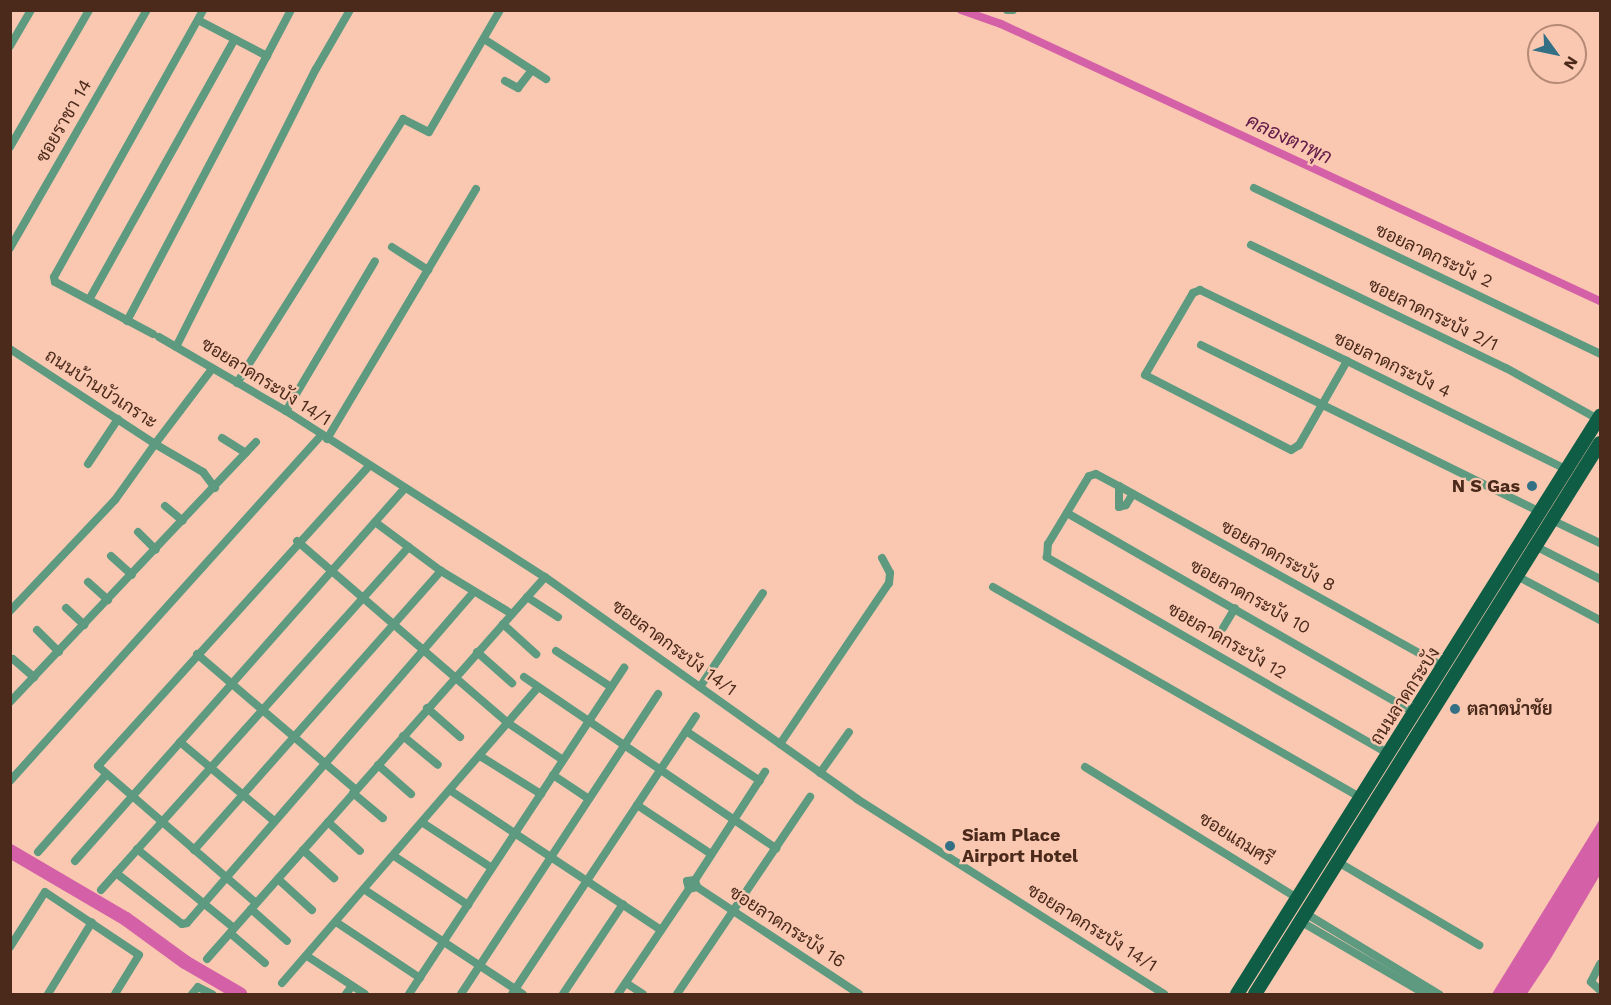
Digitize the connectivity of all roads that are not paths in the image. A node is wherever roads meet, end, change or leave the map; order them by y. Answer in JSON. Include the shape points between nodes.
{"nodes":[{"id":1,"x":31,"y":10,"type":"edge"},
{"id":2,"x":89,"y":10,"type":"edge"},
{"id":3,"x":147,"y":10,"type":"edge"},
{"id":4,"x":204,"y":10,"type":"edge"},
{"id":5,"x":291,"y":10,"type":"edge"},
{"id":6,"x":350,"y":10,"type":"edge"},
{"id":7,"x":500,"y":10,"type":"edge"},
{"id":8,"x":1007,"y":10,"type":"edge"},
{"id":9,"x":1013,"y":10,"type":"edge"},
{"id":10,"x":198,"y":20,"type":"junction"},
{"id":11,"x":484,"y":39,"type":"junction"},
{"id":12,"x":234,"y":40,"type":"junction"},
{"id":13,"x":10,"y":46,"type":"edge"},
{"id":14,"x":267,"y":56,"type":"junction"},
{"id":15,"x":532,"y":70,"type":"junction"},
{"id":16,"x":546,"y":79,"type":"dead end"},
{"id":17,"x":505,"y":81,"type":"dead end"},
{"id":18,"x":10,"y":147,"type":"edge"},
{"id":19,"x":1254,"y":188,"type":"dead end"},
{"id":20,"x":476,"y":189,"type":"dead end"},
{"id":21,"x":1251,"y":245,"type":"dead end"},
{"id":22,"x":392,"y":247,"type":"dead end"},
{"id":23,"x":10,"y":248,"type":"edge"},
{"id":24,"x":375,"y":261,"type":"dead end"},
{"id":25,"x":428,"y":270,"type":"junction"},
{"id":26,"x":90,"y":298,"type":"junction"},
{"id":27,"x":127,"y":321,"type":"junction"},
{"id":28,"x":1201,"y":345,"type":"dead end"},
{"id":29,"x":176,"y":347,"type":"junction"},
{"id":30,"x":10,"y":349,"type":"edge"},
{"id":31,"x":1600,"y":354,"type":"edge"},
{"id":32,"x":1347,"y":361,"type":"junction"},
{"id":33,"x":212,"y":369,"type":"junction"},
{"id":34,"x":237,"y":383,"type":"junction"},
{"id":35,"x":1322,"y":404,"type":"junction"},
{"id":36,"x":286,"y":411,"type":"junction"},
{"id":37,"x":1600,"y":417,"type":"edge"},
{"id":38,"x":118,"y":419,"type":"junction"},
{"id":39,"x":325,"y":437,"type":"junction"},
{"id":40,"x":222,"y":438,"type":"dead end"},
{"id":41,"x":256,"y":442,"type":"dead end"},
{"id":42,"x":1600,"y":443,"type":"edge"},
{"id":43,"x":155,"y":444,"type":"junction"},
{"id":44,"x":246,"y":453,"type":"junction"},
{"id":45,"x":88,"y":464,"type":"dead end"},
{"id":46,"x":369,"y":466,"type":"junction"},
{"id":47,"x":1568,"y":470,"type":"junction"},
{"id":48,"x":1119,"y":486,"type":"junction"},
{"id":49,"x":214,"y":488,"type":"junction"},
{"id":50,"x":404,"y":489,"type":"junction"},
{"id":51,"x":1133,"y":494,"type":"junction"},
{"id":52,"x":165,"y":506,"type":"dead end"},
{"id":53,"x":1541,"y":512,"type":"junction"},
{"id":54,"x":1067,"y":513,"type":"junction"},
{"id":55,"x":1554,"y":520,"type":"junction"},
{"id":56,"x":183,"y":521,"type":"junction"},
{"id":57,"x":375,"y":522,"type":"junction"},
{"id":58,"x":138,"y":532,"type":"dead end"},
{"id":59,"x":297,"y":541,"type":"junction"},
{"id":60,"x":1600,"y":543,"type":"edge"},
{"id":61,"x":409,"y":547,"type":"junction"},
{"id":62,"x":1537,"y":547,"type":"junction"},
{"id":63,"x":156,"y":550,"type":"junction"},
{"id":64,"x":111,"y":556,"type":"dead end"},
{"id":65,"x":882,"y":558,"type":"dead end"},
{"id":66,"x":330,"y":571,"type":"junction"},
{"id":67,"x":441,"y":572,"type":"junction"},
{"id":68,"x":132,"y":575,"type":"junction"},
{"id":69,"x":544,"y":577,"type":"junction"},
{"id":70,"x":1519,"y":577,"type":"junction"},
{"id":71,"x":1600,"y":579,"type":"edge"},
{"id":72,"x":88,"y":582,"type":"dead end"},
{"id":73,"x":993,"y":586,"type":"dead end"},
{"id":74,"x":474,"y":592,"type":"junction"},
{"id":75,"x":763,"y":593,"type":"dead end"},
{"id":76,"x":362,"y":597,"type":"junction"},
{"id":77,"x":527,"y":597,"type":"junction"},
{"id":78,"x":108,"y":600,"type":"junction"},
{"id":79,"x":66,"y":608,"type":"dead end"},
{"id":80,"x":1235,"y":608,"type":"junction"},
{"id":81,"x":10,"y":611,"type":"edge"},
{"id":82,"x":512,"y":614,"type":"junction"},
{"id":83,"x":558,"y":617,"type":"dead end"},
{"id":84,"x":1600,"y":620,"type":"edge"},
{"id":85,"x":393,"y":624,"type":"junction"},
{"id":86,"x":503,"y":624,"type":"junction"},
{"id":87,"x":84,"y":625,"type":"junction"},
{"id":88,"x":1223,"y":628,"type":"dead end"},
{"id":89,"x":37,"y":630,"type":"dead end"},
{"id":90,"x":422,"y":650,"type":"junction"},
{"id":91,"x":556,"y":651,"type":"dead end"},
{"id":92,"x":59,"y":652,"type":"junction"},
{"id":93,"x":477,"y":652,"type":"junction"},
{"id":94,"x":197,"y":654,"type":"junction"},
{"id":95,"x":536,"y":654,"type":"dead end"},
{"id":96,"x":13,"y":659,"type":"dead end"},
{"id":97,"x":1444,"y":667,"type":"junction"},
{"id":98,"x":624,"y":668,"type":"dead end"},
{"id":99,"x":34,"y":677,"type":"junction"},
{"id":100,"x":454,"y":677,"type":"junction"},
{"id":101,"x":524,"y":677,"type":"dead end"},
{"id":102,"x":512,"y":683,"type":"dead end"},
{"id":103,"x":232,"y":684,"type":"junction"},
{"id":104,"x":538,"y":687,"type":"junction"},
{"id":105,"x":611,"y":687,"type":"junction"},
{"id":106,"x":700,"y":687,"type":"junction"},
{"id":107,"x":658,"y":694,"type":"dead end"},
{"id":108,"x":10,"y":702,"type":"edge"},
{"id":109,"x":427,"y":708,"type":"junction"},
{"id":110,"x":263,"y":711,"type":"junction"},
{"id":111,"x":1415,"y":713,"type":"junction"},
{"id":112,"x":696,"y":716,"type":"dead end"},
{"id":113,"x":588,"y":722,"type":"junction"},
{"id":114,"x":508,"y":723,"type":"junction"},
{"id":115,"x":686,"y":731,"type":"junction"},
{"id":116,"x":849,"y":732,"type":"dead end"},
{"id":117,"x":403,"y":736,"type":"junction"},
{"id":118,"x":294,"y":737,"type":"junction"},
{"id":119,"x":460,"y":737,"type":"dead end"},
{"id":120,"x":180,"y":742,"type":"junction"},
{"id":121,"x":780,"y":744,"type":"junction"},
{"id":122,"x":624,"y":746,"type":"junction"},
{"id":123,"x":1389,"y":753,"type":"junction"},
{"id":124,"x":480,"y":756,"type":"junction"},
{"id":125,"x":563,"y":760,"type":"junction"},
{"id":126,"x":325,"y":763,"type":"junction"},
{"id":127,"x":378,"y":765,"type":"junction"},
{"id":128,"x":438,"y":765,"type":"dead end"},
{"id":129,"x":1085,"y":767,"type":"dead end"},
{"id":130,"x":212,"y":769,"type":"junction"},
{"id":131,"x":660,"y":771,"type":"junction"},
{"id":132,"x":765,"y":772,"type":"dead end"},
{"id":133,"x":820,"y":773,"type":"junction"},
{"id":134,"x":553,"y":775,"type":"junction"},
{"id":135,"x":105,"y":776,"type":"junction"},
{"id":136,"x":10,"y":781,"type":"edge"},
{"id":137,"x":760,"y":781,"type":"junction"},
{"id":138,"x":451,"y":791,"type":"junction"},
{"id":139,"x":355,"y":792,"type":"junction"},
{"id":140,"x":411,"y":794,"type":"dead end"},
{"id":141,"x":541,"y":794,"type":"junction"},
{"id":142,"x":242,"y":795,"type":"junction"},
{"id":143,"x":810,"y":797,"type":"dead end"},
{"id":144,"x":131,"y":798,"type":"junction"},
{"id":145,"x":1360,"y":798,"type":"junction"},
{"id":146,"x":589,"y":800,"type":"junction"},
{"id":147,"x":637,"y":805,"type":"junction"},
{"id":148,"x":383,"y":818,"type":"dead end"},
{"id":149,"x":734,"y":820,"type":"junction"},
{"id":150,"x":274,"y":821,"type":"junction"},
{"id":151,"x":161,"y":822,"type":"junction"},
{"id":152,"x":328,"y":822,"type":"junction"},
{"id":153,"x":423,"y":823,"type":"junction"},
{"id":154,"x":515,"y":833,"type":"junction"},
{"id":155,"x":776,"y":848,"type":"junction"},
{"id":156,"x":137,"y":849,"type":"junction"},
{"id":157,"x":194,"y":850,"type":"junction"},
{"id":158,"x":303,"y":850,"type":"junction"},
{"id":159,"x":360,"y":851,"type":"dead end"},
{"id":160,"x":38,"y":852,"type":"dead end"},
{"id":161,"x":711,"y":854,"type":"junction"},
{"id":162,"x":394,"y":856,"type":"junction"},
{"id":163,"x":551,"y":857,"type":"junction"},
{"id":164,"x":75,"y":861,"type":"dead end"},
{"id":165,"x":1338,"y":862,"type":"junction"},
{"id":166,"x":492,"y":868,"type":"junction"},
{"id":167,"x":116,"y":873,"type":"junction"},
{"id":168,"x":225,"y":877,"type":"junction"},
{"id":169,"x":334,"y":878,"type":"dead end"},
{"id":170,"x":278,"y":879,"type":"junction"},
{"id":171,"x":587,"y":881,"type":"junction"},
{"id":172,"x":693,"y":885,"type":"junction"},
{"id":173,"x":101,"y":890,"type":"dead end"},
{"id":174,"x":365,"y":890,"type":"junction"},
{"id":175,"x":203,"y":902,"type":"junction"},
{"id":176,"x":623,"y":904,"type":"junction"},
{"id":177,"x":468,"y":905,"type":"junction"},
{"id":178,"x":253,"y":906,"type":"junction"},
{"id":179,"x":1292,"y":906,"type":"junction"},
{"id":180,"x":312,"y":910,"type":"dead end"},
{"id":181,"x":732,"y":911,"type":"junction"},
{"id":182,"x":1303,"y":917,"type":"junction"},
{"id":183,"x":92,"y":922,"type":"junction"},
{"id":184,"x":336,"y":922,"type":"junction"},
{"id":185,"x":661,"y":930,"type":"junction"},
{"id":186,"x":232,"y":931,"type":"junction"},
{"id":187,"x":286,"y":941,"type":"dead end"},
{"id":188,"x":443,"y":942,"type":"junction"},
{"id":189,"x":1479,"y":945,"type":"dead end"},
{"id":190,"x":10,"y":947,"type":"edge"},
{"id":191,"x":307,"y":956,"type":"junction"},
{"id":192,"x":1371,"y":958,"type":"junction"},
{"id":193,"x":207,"y":959,"type":"dead end"},
{"id":194,"x":265,"y":963,"type":"dead end"},
{"id":195,"x":1600,"y":964,"type":"edge"},
{"id":196,"x":480,"y":966,"type":"junction"},
{"id":197,"x":420,"y":978,"type":"junction"},
{"id":198,"x":282,"y":983,"type":"dead end"},
{"id":199,"x":626,"y":983,"type":"junction"},
{"id":200,"x":352,"y":986,"type":"junction"},
{"id":201,"x":1600,"y":990,"type":"edge"},
{"id":202,"x":516,"y":993,"type":"edge"},
{"id":203,"x":1436,"y":993,"type":"edge"},
{"id":204,"x":48,"y":994,"type":"edge"},
{"id":205,"x":115,"y":994,"type":"edge"},
{"id":206,"x":192,"y":994,"type":"edge"},
{"id":207,"x":212,"y":994,"type":"edge"},
{"id":208,"x":346,"y":994,"type":"edge"},
{"id":209,"x":365,"y":994,"type":"edge"},
{"id":210,"x":409,"y":994,"type":"edge"},
{"id":211,"x":461,"y":994,"type":"edge"},
{"id":212,"x":563,"y":994,"type":"edge"},
{"id":213,"x":618,"y":994,"type":"edge"},
{"id":214,"x":643,"y":994,"type":"edge"},
{"id":215,"x":677,"y":994,"type":"edge"},
{"id":216,"x":859,"y":994,"type":"edge"},
{"id":217,"x":1164,"y":994,"type":"edge"},
{"id":218,"x":1237,"y":994,"type":"edge"},
{"id":219,"x":1254,"y":994,"type":"edge"},
{"id":220,"x":1425,"y":994,"type":"edge"}],
"edges":[{"from":1,"to":13,"type":"street"},
{"from":2,"to":18,"type":"street"},
{"from":3,"to":23,"type":"street","name":"ซอยราชา 14"},
{"from":4,"to":10,"type":"street"},
{"from":5,"to":14,"type":"street"},
{"from":6,"to":29,"type":"street","via":[[316,69]]},
{"from":7,"to":11,"type":"street"},
{"from":8,"to":9,"type":"street"},
{"from":10,"to":12,"type":"street"},
{"from":10,"to":26,"type":"street","name":"ซอยลาดกระบัง 14/1","via":[[54,277],[55,282]]},
{"from":11,"to":15,"type":"street"},
{"from":11,"to":34,"type":"street","via":[[429,132],[403,119]]},
{"from":12,"to":14,"type":"street"},
{"from":12,"to":26,"type":"street"},
{"from":14,"to":27,"type":"street"},
{"from":15,"to":16,"type":"street"},
{"from":15,"to":17,"type":"street","via":[[518,88]]},
{"from":19,"to":31,"type":"street","name":"ซอยลาดกระบัง 2"},
{"from":20,"to":25,"type":"street"},
{"from":21,"to":37,"type":"street","name":"ซอยลาดกระบัง 2/1"},
{"from":22,"to":25,"type":"street"},
{"from":24,"to":36,"type":"street"},
{"from":25,"to":39,"type":"street"},
{"from":26,"to":27,"type":"street","name":"ซอยลาดกระบัง 14/1"},
{"from":27,"to":29,"type":"street","name":"ซอยลาดกระบัง 14/1"},
{"from":28,"to":35,"type":"street"},
{"from":29,"to":33,"type":"street","name":"ซอยลาดกระบัง 14/1"},
{"from":30,"to":38,"type":"street","name":"ถนนบ้านบัวเกราะ"},
{"from":32,"to":35,"type":"street"},
{"from":32,"to":35,"type":"street","name":"ซอยลาดกระบัง 4","via":[[1200,290],[1193,293],[1146,372],[1146,378],[1291,450],[1299,445]]},
{"from":32,"to":47,"type":"street","name":"ซอยลาดกระบัง 4"},
{"from":33,"to":34,"type":"street","name":"ซอยลาดกระบัง 14/1"},
{"from":33,"to":43,"type":"street","name":"ถนนบ้านบัวเกราะ"},
{"from":34,"to":36,"type":"street","name":"ซอยลาดกระบัง 14/1"},
{"from":35,"to":53,"type":"street"},
{"from":36,"to":39,"type":"street","name":"ซอยลาดกระบัง 14/1"},
{"from":37,"to":47,"type":"main road","name":"ถนนลาดกระบัง"},
{"from":38,"to":43,"type":"street","name":"ถนนบ้านบัวเกราะ"},
{"from":38,"to":45,"type":"street"},
{"from":39,"to":46,"type":"street","name":"ซอยลาดกระบัง 14/1"},
{"from":39,"to":136,"type":"street"},
{"from":40,"to":44,"type":"street"},
{"from":41,"to":44,"type":"street"},
{"from":42,"to":55,"type":"main road","name":"ถนนลาดกระบัง"},
{"from":43,"to":49,"type":"street","via":[[203,472]]},
{"from":43,"to":81,"type":"street","via":[[116,500]]},
{"from":44,"to":49,"type":"street"},
{"from":46,"to":50,"type":"street","name":"ซอยลาดกระบัง 14/1"},
{"from":46,"to":59,"type":"street"},
{"from":47,"to":53,"type":"main road","name":"ถนนลาดกระบัง"},
{"from":48,"to":51,"type":"street","name":"ซอยลาดกระบัง 8"},
{"from":48,"to":51,"type":"street","via":[[1119,507],[1126,505]]},
{"from":48,"to":54,"type":"street","name":"ซอยลาดกระบัง 8","via":[[1096,474],[1089,476]]},
{"from":49,"to":56,"type":"street"},
{"from":50,"to":57,"type":"street"},
{"from":50,"to":69,"type":"street","name":"ซอยลาดกระบัง 14/1"},
{"from":51,"to":97,"type":"street","name":"ซอยลาดกระบัง 8"},
{"from":52,"to":56,"type":"street"},
{"from":53,"to":97,"type":"main road","name":"ถนนลาดกระบัง"},
{"from":54,"to":80,"type":"street","name":"ซอยลาดกระบัง 10"},
{"from":54,"to":123,"type":"street","name":"ซอยลาดกระบัง 12","via":[[1045,549],[1047,557]]},
{"from":55,"to":60,"type":"street"},
{"from":55,"to":62,"type":"main road","name":"ถนนลาดกระบัง"},
{"from":56,"to":63,"type":"street"},
{"from":57,"to":61,"type":"street"},
{"from":57,"to":66,"type":"street"},
{"from":58,"to":63,"type":"street"},
{"from":59,"to":66,"type":"street"},
{"from":59,"to":94,"type":"street"},
{"from":61,"to":67,"type":"street"},
{"from":61,"to":76,"type":"street"},
{"from":62,"to":70,"type":"main road","name":"ถนนลาดกระบัง"},
{"from":62,"to":71,"type":"street"},
{"from":63,"to":68,"type":"street"},
{"from":64,"to":68,"type":"street"},
{"from":65,"to":121,"type":"street","via":[[890,573],[889,583]]},
{"from":66,"to":76,"type":"street"},
{"from":66,"to":103,"type":"street"},
{"from":67,"to":74,"type":"street"},
{"from":67,"to":85,"type":"street"},
{"from":68,"to":78,"type":"street"},
{"from":69,"to":77,"type":"street"},
{"from":69,"to":106,"type":"street","name":"ซอยลาดกระบัง 14/1"},
{"from":70,"to":84,"type":"street"},
{"from":70,"to":165,"type":"main road","name":"ถนนลาดกระบัง"},
{"from":72,"to":78,"type":"street"},
{"from":73,"to":145,"type":"street"},
{"from":74,"to":82,"type":"street"},
{"from":74,"to":90,"type":"street"},
{"from":75,"to":106,"type":"street"},
{"from":76,"to":85,"type":"street"},
{"from":76,"to":110,"type":"street"},
{"from":77,"to":82,"type":"street"},
{"from":77,"to":83,"type":"street"},
{"from":78,"to":87,"type":"street"},
{"from":79,"to":87,"type":"street"},
{"from":80,"to":88,"type":"street"},
{"from":80,"to":111,"type":"street","name":"ซอยลาดกระบัง 10"},
{"from":82,"to":86,"type":"street"},
{"from":85,"to":90,"type":"street"},
{"from":85,"to":118,"type":"street"},
{"from":86,"to":93,"type":"street"},
{"from":86,"to":95,"type":"street"},
{"from":87,"to":92,"type":"street"},
{"from":89,"to":92,"type":"street"},
{"from":90,"to":100,"type":"street"},
{"from":90,"to":126,"type":"street"},
{"from":91,"to":105,"type":"street"},
{"from":92,"to":99,"type":"street"},
{"from":93,"to":100,"type":"street"},
{"from":93,"to":102,"type":"street"},
{"from":94,"to":103,"type":"street"},
{"from":94,"to":135,"type":"street","via":[[98,766]]},
{"from":96,"to":99,"type":"street"},
{"from":97,"to":111,"type":"main road","name":"ถนนลาดกระบัง"},
{"from":98,"to":105,"type":"street"},
{"from":99,"to":108,"type":"street"},
{"from":100,"to":109,"type":"street"},
{"from":100,"to":114,"type":"street"},
{"from":101,"to":104,"type":"street"},
{"from":103,"to":110,"type":"street"},
{"from":103,"to":120,"type":"street"},
{"from":104,"to":113,"type":"street"},
{"from":104,"to":114,"type":"street"},
{"from":105,"to":113,"type":"street"},
{"from":106,"to":121,"type":"street","name":"ซอยลาดกระบัง 14/1"},
{"from":107,"to":122,"type":"street"},
{"from":109,"to":117,"type":"street"},
{"from":109,"to":119,"type":"street"},
{"from":110,"to":118,"type":"street"},
{"from":110,"to":130,"type":"street"},
{"from":111,"to":123,"type":"main road","name":"ถนนลาดกระบัง"},
{"from":112,"to":115,"type":"street"},
{"from":113,"to":122,"type":"street"},
{"from":113,"to":125,"type":"street"},
{"from":114,"to":124,"type":"street"},
{"from":114,"to":125,"type":"street"},
{"from":115,"to":131,"type":"street"},
{"from":115,"to":137,"type":"street"},
{"from":116,"to":133,"type":"street"},
{"from":117,"to":127,"type":"street"},
{"from":117,"to":128,"type":"street"},
{"from":118,"to":126,"type":"street"},
{"from":118,"to":142,"type":"street"},
{"from":120,"to":130,"type":"street"},
{"from":120,"to":144,"type":"street"},
{"from":121,"to":133,"type":"street","name":"ซอยลาดกระบัง 14/1"},
{"from":122,"to":131,"type":"street"},
{"from":122,"to":146,"type":"street"},
{"from":123,"to":145,"type":"main road","name":"ถนนลาดกระบัง"},
{"from":124,"to":138,"type":"street"},
{"from":124,"to":141,"type":"street"},
{"from":125,"to":134,"type":"street"},
{"from":126,"to":139,"type":"street"},
{"from":126,"to":150,"type":"street"},
{"from":127,"to":139,"type":"street"},
{"from":127,"to":140,"type":"street"},
{"from":129,"to":179,"type":"street","name":"ซอยแถมศรี","via":[[1156,809]]},
{"from":130,"to":142,"type":"street"},
{"from":130,"to":151,"type":"street"},
{"from":131,"to":147,"type":"street"},
{"from":131,"to":149,"type":"street"},
{"from":132,"to":137,"type":"street"},
{"from":133,"to":217,"type":"street","name":"ซอยลาดกระบัง 14/1"},
{"from":134,"to":141,"type":"street"},
{"from":134,"to":146,"type":"street"},
{"from":135,"to":144,"type":"street"},
{"from":135,"to":160,"type":"street"},
{"from":137,"to":149,"type":"street"},
{"from":138,"to":153,"type":"street"},
{"from":138,"to":154,"type":"street"},
{"from":139,"to":148,"type":"street"},
{"from":139,"to":152,"type":"street"},
{"from":141,"to":154,"type":"street"},
{"from":142,"to":150,"type":"street"},
{"from":142,"to":157,"type":"street"},
{"from":143,"to":155,"type":"street"},
{"from":144,"to":151,"type":"street"},
{"from":144,"to":164,"type":"street"},
{"from":145,"to":179,"type":"main road","name":"ถนนลาดกระบัง"},
{"from":146,"to":163,"type":"street"},
{"from":147,"to":161,"type":"street"},
{"from":147,"to":171,"type":"street"},
{"from":149,"to":155,"type":"street"},
{"from":149,"to":161,"type":"street"},
{"from":150,"to":168,"type":"street"},
{"from":151,"to":156,"type":"street"},
{"from":151,"to":157,"type":"street"},
{"from":152,"to":158,"type":"street"},
{"from":152,"to":159,"type":"street"},
{"from":153,"to":162,"type":"street"},
{"from":153,"to":166,"type":"street"},
{"from":154,"to":163,"type":"street"},
{"from":154,"to":166,"type":"street"},
{"from":155,"to":181,"type":"street"},
{"from":156,"to":167,"type":"street"},
{"from":156,"to":175,"type":"street"},
{"from":157,"to":168,"type":"street"},
{"from":158,"to":169,"type":"street"},
{"from":158,"to":170,"type":"street"},
{"from":161,"to":172,"type":"street"},
{"from":162,"to":174,"type":"street"},
{"from":162,"to":177,"type":"street"},
{"from":163,"to":171,"type":"street"},
{"from":163,"to":196,"type":"street"},
{"from":165,"to":182,"type":"main road","name":"ถนนลาดกระบัง"},
{"from":165,"to":189,"type":"street"},
{"from":166,"to":177,"type":"street"},
{"from":167,"to":173,"type":"street"},
{"from":167,"to":175,"type":"street","via":[[182,924]]},
{"from":168,"to":175,"type":"street"},
{"from":168,"to":178,"type":"street"},
{"from":170,"to":178,"type":"street"},
{"from":170,"to":180,"type":"street"},
{"from":171,"to":176,"type":"street"},
{"from":171,"to":202,"type":"street"},
{"from":172,"to":181,"type":"street","name":"ซอยลาดกระบัง 16"},
{"from":172,"to":185,"type":"street"},
{"from":174,"to":184,"type":"street"},
{"from":174,"to":188,"type":"street"},
{"from":175,"to":186,"type":"street"},
{"from":176,"to":185,"type":"street"},
{"from":176,"to":212,"type":"street"},
{"from":177,"to":188,"type":"street"},
{"from":178,"to":186,"type":"street"},
{"from":178,"to":187,"type":"street"},
{"from":179,"to":182,"type":"main road"},
{"from":179,"to":218,"type":"main road","name":"ถนนลาดกระบัง"},
{"from":181,"to":215,"type":"street"},
{"from":181,"to":216,"type":"street","name":"ซอยลาดกระบัง 16"},
{"from":182,"to":192,"type":"street"},
{"from":182,"to":219,"type":"main road","name":"ถนนลาดกระบัง"},
{"from":183,"to":190,"type":"street","via":[[45,892]]},
{"from":183,"to":204,"type":"street"},
{"from":183,"to":205,"type":"street","via":[[139,955]]},
{"from":184,"to":191,"type":"street"},
{"from":184,"to":197,"type":"street"},
{"from":185,"to":199,"type":"street"},
{"from":186,"to":193,"type":"street"},
{"from":186,"to":194,"type":"street"},
{"from":188,"to":196,"type":"street"},
{"from":188,"to":197,"type":"street"},
{"from":191,"to":198,"type":"street"},
{"from":191,"to":200,"type":"street"},
{"from":192,"to":203,"type":"street"},
{"from":192,"to":220,"type":"street"},
{"from":195,"to":201,"type":"street","via":[[1591,982]]},
{"from":196,"to":202,"type":"street"},
{"from":196,"to":211,"type":"street"},
{"from":197,"to":210,"type":"street"},
{"from":199,"to":213,"type":"street"},
{"from":199,"to":214,"type":"street"},
{"from":200,"to":208,"type":"street"},
{"from":200,"to":209,"type":"street"},
{"from":206,"to":207,"type":"street","via":[[198,987]]}]}
